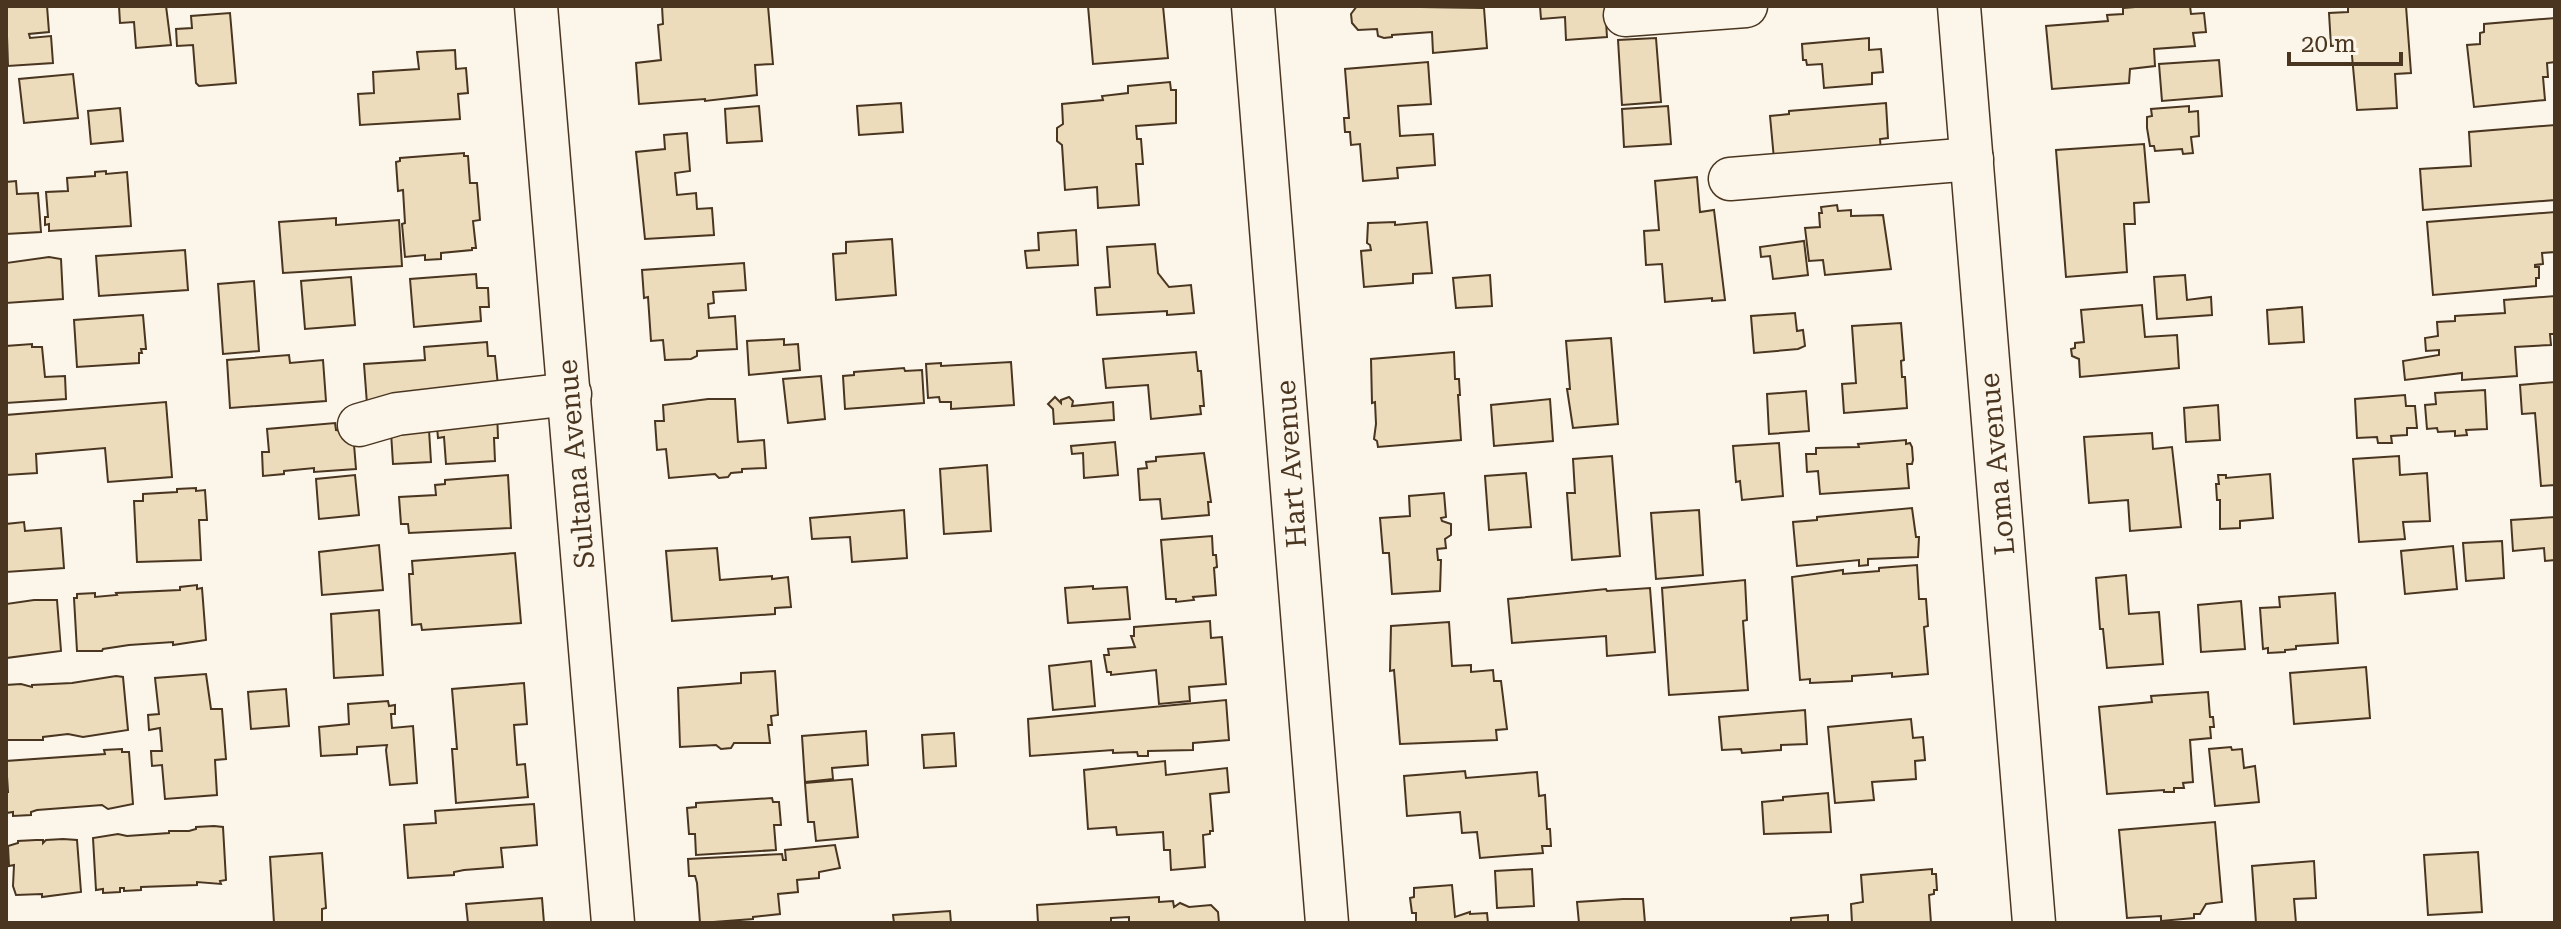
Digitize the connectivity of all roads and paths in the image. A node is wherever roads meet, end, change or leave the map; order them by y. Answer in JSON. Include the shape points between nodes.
{"nodes":[{"id":1,"x":536,"y":6,"type":"edge"},
{"id":2,"x":1253,"y":6,"type":"edge"},
{"id":3,"x":1746,"y":6,"type":"edge"},
{"id":4,"x":1959,"y":6,"type":"edge"},
{"id":5,"x":1625,"y":15,"type":"dead end"},
{"id":6,"x":1972,"y":159,"type":"junction"},
{"id":7,"x":1730,"y":179,"type":"dead end"},
{"id":8,"x":570,"y":394,"type":"junction"},
{"id":9,"x":359,"y":425,"type":"dead end"},
{"id":10,"x":613,"y":923,"type":"edge"},
{"id":11,"x":1327,"y":923,"type":"edge"},
{"id":12,"x":2034,"y":923,"type":"edge"}],
"edges":[{"from":1,"to":8,"type":"street","name":"Sultana Avenue"},
{"from":2,"to":11,"type":"street","name":"Hart Avenue"},
{"from":3,"to":5,"type":"street"},
{"from":4,"to":6,"type":"street","name":"Loma Avenue"},
{"from":6,"to":7,"type":"street"},
{"from":6,"to":12,"type":"street","name":"Loma Avenue"},
{"from":8,"to":9,"type":"street","via":[[397,414]]},
{"from":8,"to":10,"type":"street","name":"Sultana Avenue"}]}
